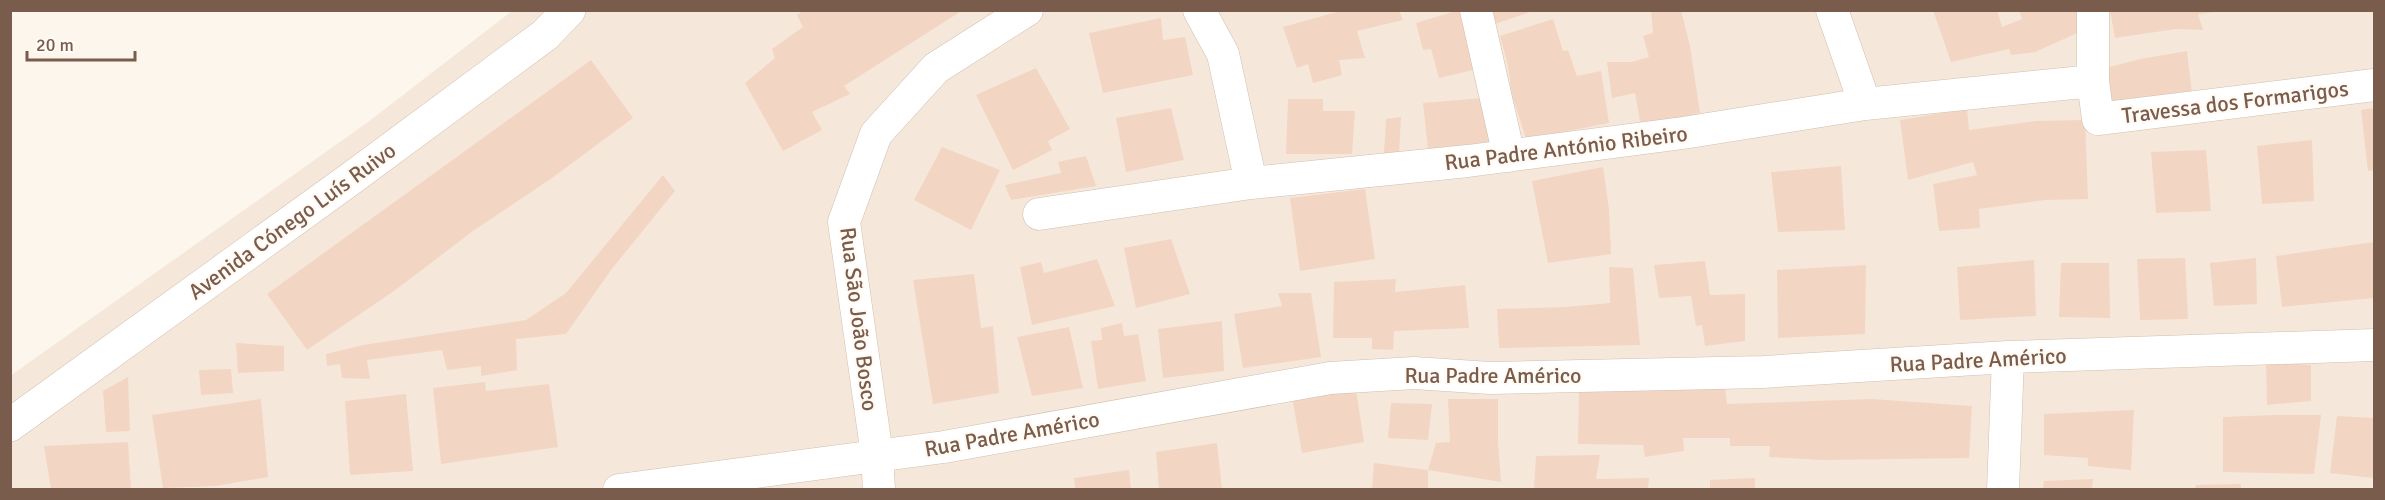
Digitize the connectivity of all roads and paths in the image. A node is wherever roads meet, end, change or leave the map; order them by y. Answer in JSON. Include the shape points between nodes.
{"nodes":[{"id":1,"x":569,"y":10,"type":"edge"},
{"id":2,"x":1027,"y":10,"type":"edge"},
{"id":3,"x":1199,"y":10,"type":"edge"},
{"id":4,"x":1476,"y":10,"type":"edge"},
{"id":5,"x":1832,"y":10,"type":"edge"},
{"id":6,"x":2093,"y":10,"type":"edge"},
{"id":7,"x":2093,"y":81,"type":"junction"},
{"id":8,"x":2374,"y":85,"type":"edge"},
{"id":9,"x":1865,"y":104,"type":"junction"},
{"id":10,"x":1509,"y":156,"type":"junction"},
{"id":11,"x":1251,"y":183,"type":"junction"},
{"id":12,"x":1039,"y":214,"type":"dead end"},
{"id":13,"x":2374,"y":345,"type":"edge"},
{"id":14,"x":2008,"y":357,"type":"junction"},
{"id":15,"x":10,"y":425,"type":"edge"},
{"id":16,"x":877,"y":455,"type":"junction"},
{"id":17,"x":619,"y":489,"type":"edge"},
{"id":18,"x":879,"y":489,"type":"edge"},
{"id":19,"x":2003,"y":489,"type":"edge"}],
"edges":[{"from":1,"to":15,"type":"street","name":"Avenida Cónego Luís Ruivo","via":[[545,34],[363,170]]},
{"from":2,"to":16,"type":"street","name":"Rua São João Bosco","via":[[936,68],[876,134],[844,222]]},
{"from":3,"to":11,"type":"street","via":[[1222,54]]},
{"from":4,"to":10,"type":"street"},
{"from":5,"to":9,"type":"street"},
{"from":6,"to":7,"type":"street"},
{"from":7,"to":8,"type":"street","name":"Travessa dos Formarigos","via":[[2098,119]]},
{"from":7,"to":9,"type":"street","name":"Rua Padre António Ribeiro"},
{"from":9,"to":10,"type":"street","name":"Rua Padre António Ribeiro","via":[[1683,134]]},
{"from":10,"to":11,"type":"street","name":"Rua Padre António Ribeiro"},
{"from":11,"to":12,"type":"street","name":"Rua Padre António Ribeiro"},
{"from":13,"to":14,"type":"street","name":"Rua Padre Américo"},
{"from":14,"to":16,"type":"street","name":"Rua Padre Américo","via":[[1763,372],[1490,378],[1414,373],[1330,378],[944,447]]},
{"from":14,"to":19,"type":"street"},
{"from":16,"to":17,"type":"street","name":"Rua Padre Américo"},
{"from":16,"to":18,"type":"street","name":"Rua São João Bosco"}]}
